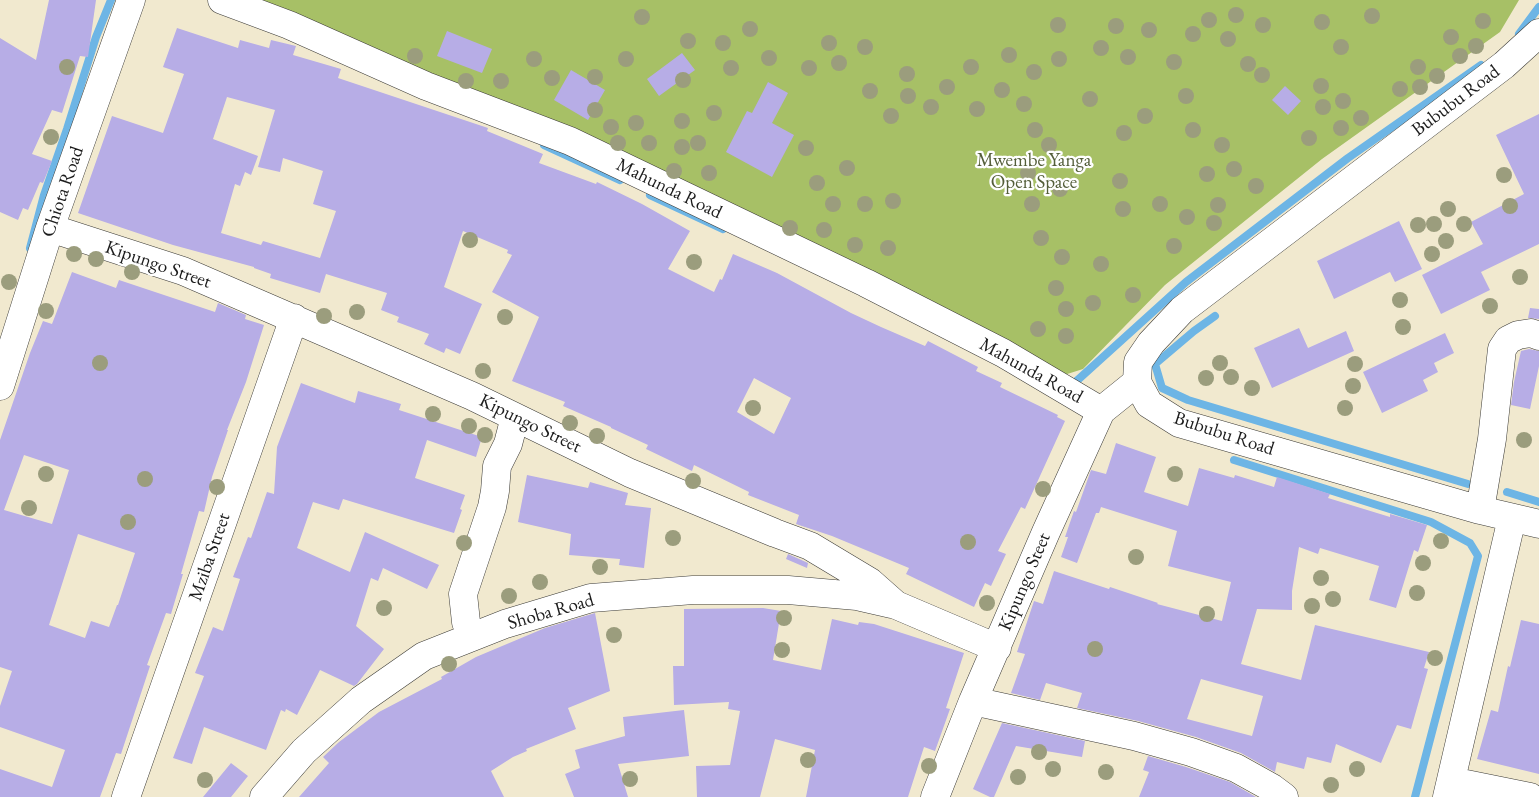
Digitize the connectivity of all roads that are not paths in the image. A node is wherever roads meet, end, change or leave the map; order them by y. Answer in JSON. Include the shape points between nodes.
{"nodes":[{"id":1,"x":131,"y":0,"type":"edge"},
{"id":2,"x":222,"y":0,"type":"edge"},
{"id":3,"x":1539,"y":33,"type":"edge"},
{"id":4,"x":50,"y":228,"type":"junction"},
{"id":5,"x":294,"y":318,"type":"junction"},
{"id":6,"x":1539,"y":336,"type":"edge"},
{"id":7,"x":1137,"y":382,"type":"junction"},
{"id":8,"x":0,"y":386,"type":"edge"},
{"id":9,"x":1101,"y":411,"type":"junction"},
{"id":10,"x":515,"y":417,"type":"junction"},
{"id":11,"x":1480,"y":510,"type":"junction"},
{"id":12,"x":1512,"y":518,"type":"junction"},
{"id":13,"x":1539,"y":524,"type":"edge"},
{"id":14,"x":896,"y":605,"type":"junction"},
{"id":15,"x":471,"y":637,"type":"junction"},
{"id":16,"x":997,"y":648,"type":"junction"},
{"id":17,"x":973,"y":701,"type":"junction"},
{"id":18,"x":1449,"y":789,"type":"edge"},
{"id":19,"x":126,"y":797,"type":"edge"},
{"id":20,"x":264,"y":797,"type":"edge"},
{"id":21,"x":935,"y":797,"type":"edge"},
{"id":22,"x":1284,"y":797,"type":"edge"},
{"id":23,"x":1530,"y":797,"type":"edge"}],
"edges":[{"from":1,"to":4,"type":"street","name":"Chiota Road"},
{"from":2,"to":9,"type":"street","name":"Mahunda Road","via":[[289,25],[426,86],[570,141],[866,283],[1003,354]]},
{"from":3,"to":7,"type":"street","name":"Bububu Road","via":[[1504,65],[1182,310],[1151,342],[1138,362]]},
{"from":4,"to":5,"type":"street","name":"Kipungo Street","via":[[183,271]]},
{"from":4,"to":8,"type":"street","name":"Chiota Road"},
{"from":5,"to":10,"type":"street","name":"Kipungo Street"},
{"from":5,"to":19,"type":"street","name":"Mziba Street"},
{"from":6,"to":11,"type":"street","via":[[1531,333],[1518,335],[1508,340],[1502,349]]},
{"from":7,"to":9,"type":"street","name":"Kipungo Steet"},
{"from":7,"to":11,"type":"street","name":"Bububu Road","via":[[1149,404],[1179,423]]},
{"from":9,"to":16,"type":"street","name":"Kipungo Steet"},
{"from":10,"to":14,"type":"street","name":"Kipungo Street","via":[[630,473],[810,546],[870,582]]},
{"from":10,"to":15,"type":"street","via":[[508,444],[497,466],[492,507],[462,594]]},
{"from":11,"to":12,"type":"street","name":"Bububu Road"},
{"from":12,"to":13,"type":"street","name":"Bububu Road"},
{"from":12,"to":18,"type":"street"},
{"from":14,"to":15,"type":"street","name":"Shoba Road","via":[[857,596],[788,590],[693,590],[591,598]]},
{"from":14,"to":16,"type":"street","name":"Kipungo Street"},
{"from":15,"to":20,"type":"street","name":"Shoba Road","via":[[424,656],[361,700],[304,751]]},
{"from":16,"to":17,"type":"street","name":"Kipungo Steet"},
{"from":17,"to":21,"type":"street","name":"Kipungo Steet"},
{"from":17,"to":22,"type":"street","via":[[1134,736],[1191,752],[1236,768]]},
{"from":18,"to":23,"type":"street"}]}
